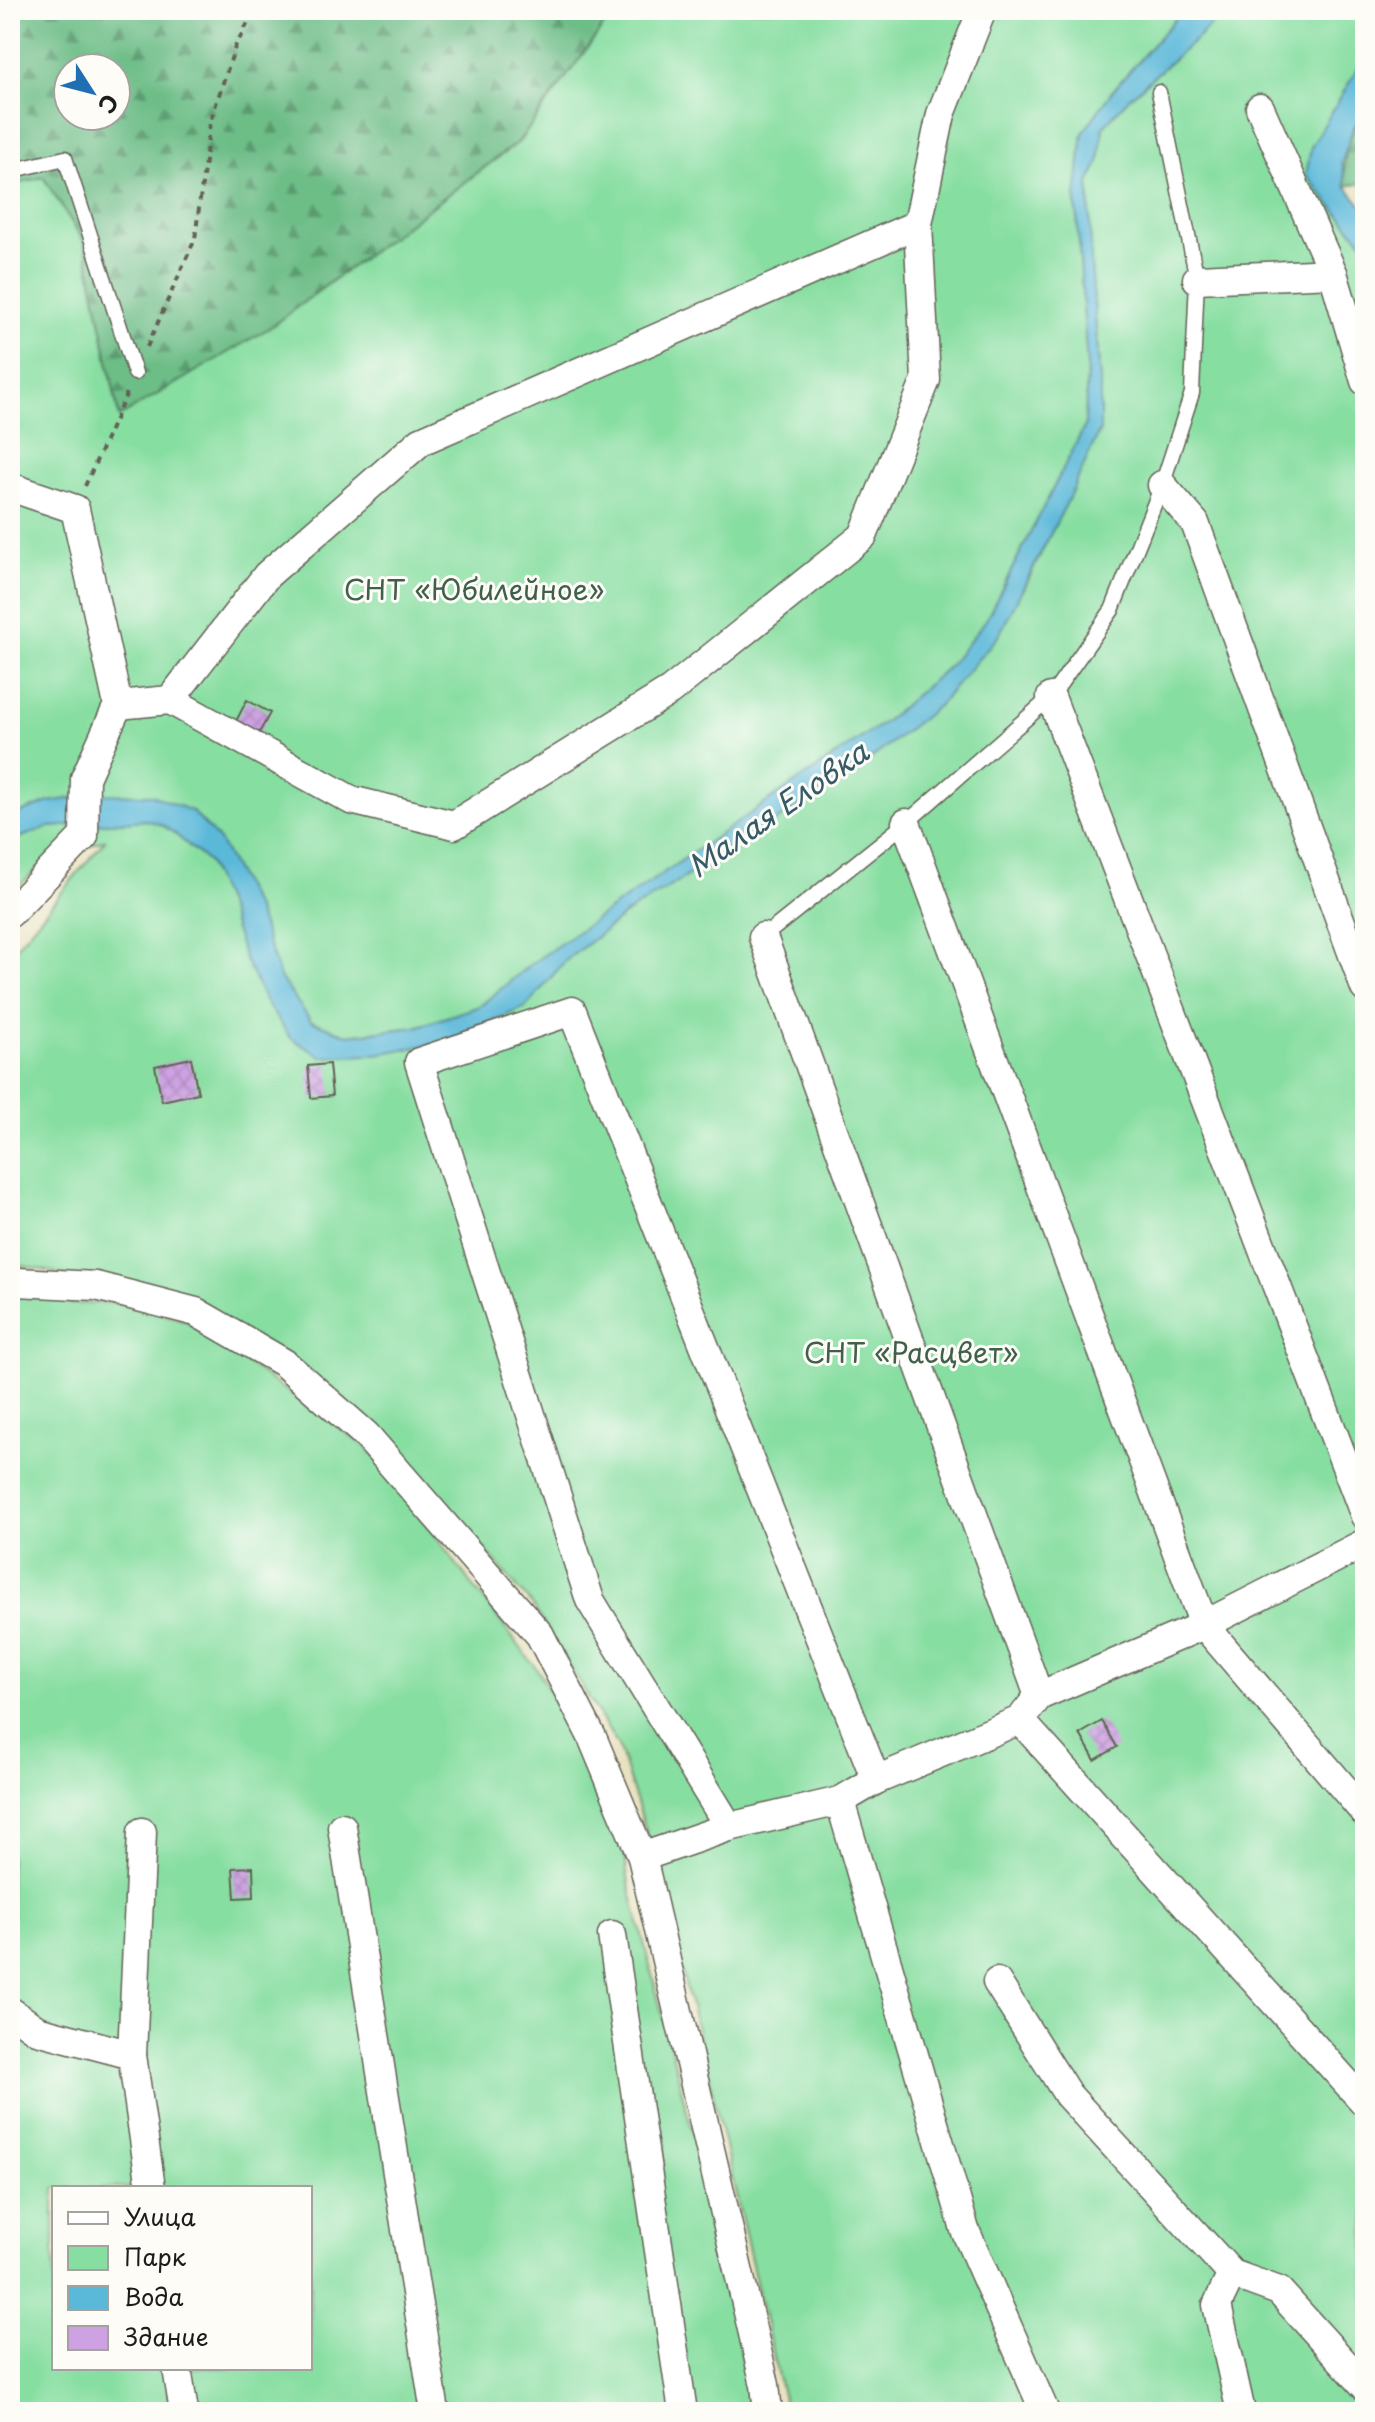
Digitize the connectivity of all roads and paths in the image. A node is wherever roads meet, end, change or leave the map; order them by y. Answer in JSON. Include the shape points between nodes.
{"nodes":[{"id":1,"x":255,"y":10,"type":"edge"},
{"id":2,"x":982,"y":10,"type":"edge"},
{"id":3,"x":1159,"y":92,"type":"dead end"},
{"id":4,"x":1260,"y":108,"type":"dead end"},
{"id":5,"x":10,"y":171,"type":"edge"},
{"id":6,"x":918,"y":224,"type":"junction"},
{"id":7,"x":1333,"y":273,"type":"junction"},
{"id":8,"x":1197,"y":279,"type":"junction"},
{"id":9,"x":135,"y":373,"type":"junction"},
{"id":10,"x":1365,"y":381,"type":"edge"},
{"id":11,"x":1162,"y":485,"type":"junction"},
{"id":12,"x":10,"y":487,"type":"edge"},
{"id":13,"x":75,"y":509,"type":"junction"},
{"id":14,"x":1051,"y":697,"type":"junction"},
{"id":15,"x":170,"y":700,"type":"junction"},
{"id":16,"x":118,"y":705,"type":"junction"},
{"id":17,"x":906,"y":823,"type":"junction"},
{"id":18,"x":10,"y":913,"type":"edge"},
{"id":19,"x":763,"y":937,"type":"joint"},
{"id":20,"x":1365,"y":988,"type":"edge"},
{"id":21,"x":10,"y":1278,"type":"edge"},
{"id":22,"x":1365,"y":1516,"type":"edge"},
{"id":23,"x":1365,"y":1543,"type":"edge"},
{"id":24,"x":1204,"y":1625,"type":"junction"},
{"id":25,"x":1039,"y":1696,"type":"junction"},
{"id":26,"x":1020,"y":1720,"type":"junction"},
{"id":27,"x":876,"y":1780,"type":"junction"},
{"id":28,"x":840,"y":1801,"type":"junction"},
{"id":29,"x":1365,"y":1813,"type":"edge"},
{"id":30,"x":342,"y":1827,"type":"dead end"},
{"id":31,"x":729,"y":1827,"type":"junction"},
{"id":32,"x":142,"y":1832,"type":"dead end"},
{"id":33,"x":642,"y":1857,"type":"junction"},
{"id":34,"x":612,"y":1935,"type":"dead end"},
{"id":35,"x":997,"y":1982,"type":"dead end"},
{"id":36,"x":10,"y":2011,"type":"edge"},
{"id":37,"x":132,"y":2055,"type":"junction"},
{"id":38,"x":1365,"y":2103,"type":"edge"},
{"id":39,"x":151,"y":2186,"type":"edge"},
{"id":40,"x":1232,"y":2274,"type":"junction"},
{"id":41,"x":177,"y":2370,"type":"edge"},
{"id":42,"x":1365,"y":2386,"type":"edge"},
{"id":43,"x":184,"y":2412,"type":"edge"},
{"id":44,"x":435,"y":2412,"type":"edge"},
{"id":45,"x":683,"y":2412,"type":"edge"},
{"id":46,"x":768,"y":2412,"type":"edge"},
{"id":47,"x":1045,"y":2412,"type":"edge"},
{"id":48,"x":1241,"y":2412,"type":"edge"}],
"edges":[{"from":1,"to":9,"type":"path","via":[[235,47],[210,122],[195,239]]},
{"from":2,"to":6,"type":"street","via":[[941,114]]},
{"from":3,"to":8,"type":"lane"},
{"from":4,"to":7,"type":"street"},
{"from":5,"to":9,"type":"lane","via":[[65,158]]},
{"from":6,"to":15,"type":"street","via":[[421,441],[267,575]]},
{"from":6,"to":15,"type":"street","via":[[926,380],[863,536],[670,691],[454,825],[351,800]]},
{"from":7,"to":8,"type":"street"},
{"from":7,"to":10,"type":"street"},
{"from":8,"to":11,"type":"lane","via":[[1192,393]]},
{"from":9,"to":13,"type":"path"},
{"from":11,"to":14,"type":"lane","via":[[1112,610]]},
{"from":11,"to":20,"type":"street","via":[[1195,523]]},
{"from":12,"to":13,"type":"street"},
{"from":13,"to":16,"type":"street"},
{"from":14,"to":17,"type":"lane"},
{"from":14,"to":22,"type":"street"},
{"from":15,"to":16,"type":"street"},
{"from":16,"to":18,"type":"street","via":[[85,778],[84,836]]},
{"from":17,"to":19,"type":"lane"},
{"from":17,"to":24,"type":"street"},
{"from":19,"to":25,"type":"street"},
{"from":21,"to":33,"type":"street","via":[[96,1286],[196,1312],[284,1363],[366,1435],[540,1635],[592,1737]]},
{"from":23,"to":24,"type":"street"},
{"from":24,"to":25,"type":"street"},
{"from":24,"to":29,"type":"street"},
{"from":25,"to":26,"type":"street"},
{"from":26,"to":27,"type":"street"},
{"from":26,"to":38,"type":"street"},
{"from":27,"to":28,"type":"street"},
{"from":27,"to":31,"type":"street","via":[[572,1011],[419,1062],[590,1600]]},
{"from":28,"to":31,"type":"street"},
{"from":28,"to":47,"type":"street","via":[[965,2230]]},
{"from":30,"to":44,"type":"street"},
{"from":31,"to":33,"type":"street"},
{"from":32,"to":37,"type":"street"},
{"from":33,"to":46,"type":"street"},
{"from":34,"to":45,"type":"street"},
{"from":35,"to":40,"type":"street","via":[[1068,2095]]},
{"from":36,"to":37,"type":"street","via":[[37,2030]]},
{"from":37,"to":39,"type":"street"},
{"from":40,"to":42,"type":"street","via":[[1279,2291]]},
{"from":40,"to":48,"type":"street","via":[[1217,2305]]},
{"from":41,"to":43,"type":"street"}]}
